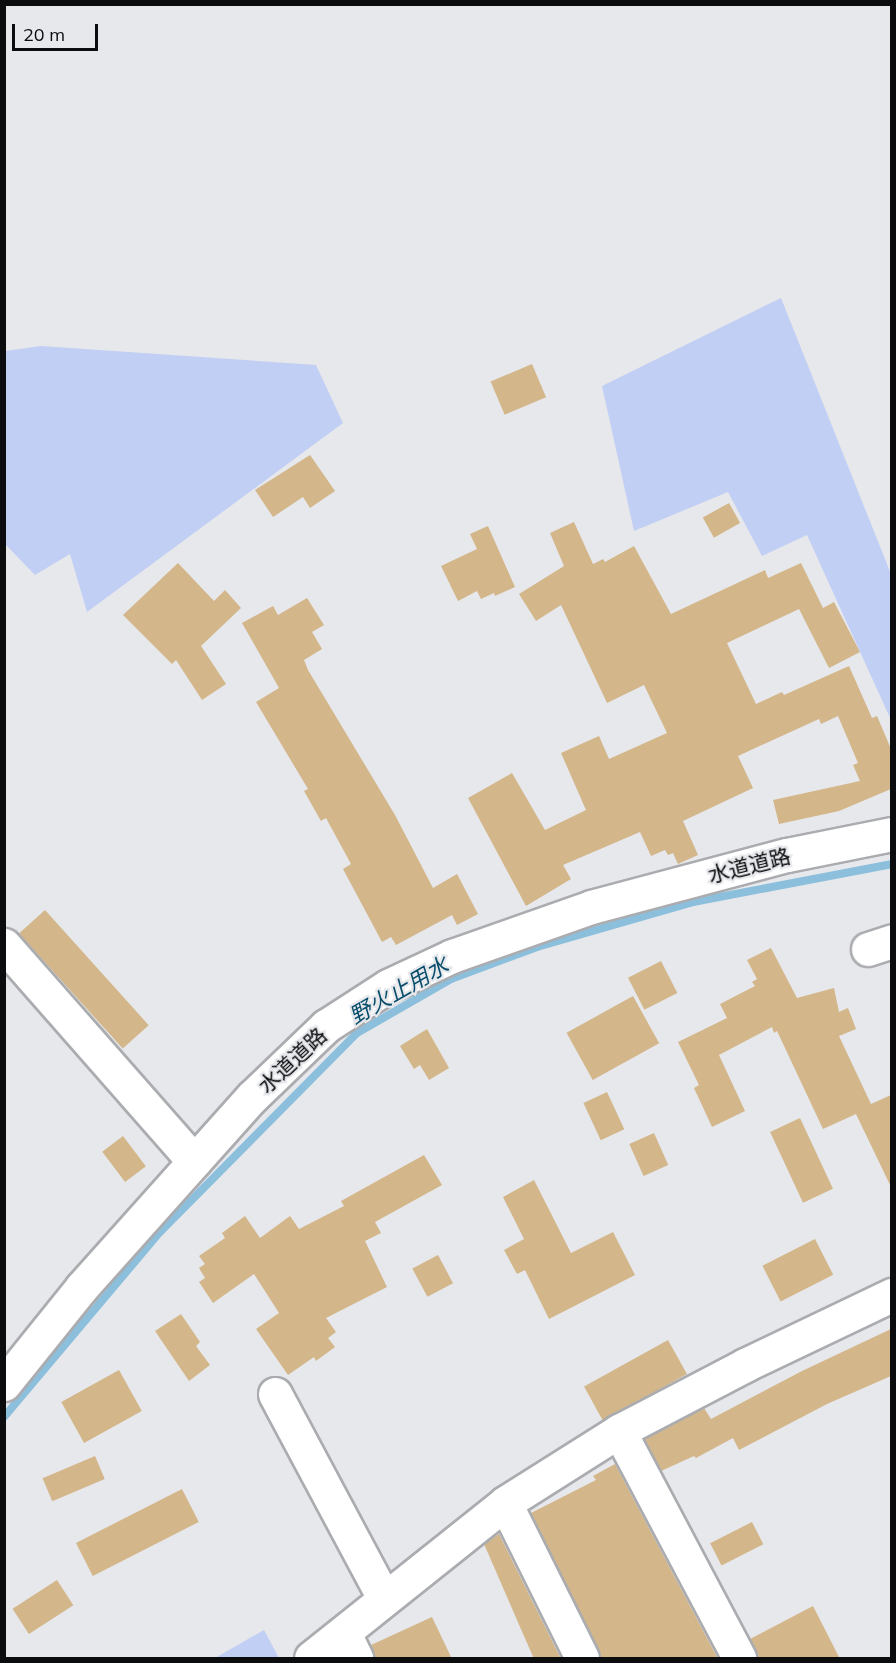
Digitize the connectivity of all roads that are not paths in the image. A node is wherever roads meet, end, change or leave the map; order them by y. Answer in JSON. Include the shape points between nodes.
{"nodes":[{"id":1,"x":891,"y":834,"type":"edge"},
{"id":2,"x":4,"y":945,"type":"edge"},
{"id":3,"x":194,"y":1161,"type":"junction"},
{"id":4,"x":890,"y":1299,"type":"edge"},
{"id":5,"x":6,"y":1380,"type":"edge"},
{"id":6,"x":275,"y":1394,"type":"dead end"},
{"id":7,"x":619,"y":1431,"type":"junction"},
{"id":8,"x":505,"y":1503,"type":"junction"},
{"id":9,"x":384,"y":1598,"type":"junction"},
{"id":10,"x":350,"y":1646,"type":"edge"},
{"id":11,"x":311,"y":1659,"type":"edge"},
{"id":12,"x":582,"y":1659,"type":"edge"},
{"id":13,"x":739,"y":1659,"type":"edge"}],
"edges":[{"from":1,"to":3,"type":"street","name":"水道道路","via":[[787,855],[591,907],[479,946],[388,986],[326,1026],[252,1097]]},
{"from":2,"to":3,"type":"street"},
{"from":3,"to":5,"type":"street","name":"水道道路"},
{"from":4,"to":7,"type":"street","via":[[745,1365]]},
{"from":6,"to":9,"type":"street"},
{"from":7,"to":8,"type":"street"},
{"from":7,"to":13,"type":"street"},
{"from":8,"to":9,"type":"street"},
{"from":8,"to":12,"type":"street"},
{"from":9,"to":10,"type":"street"},
{"from":10,"to":11,"type":"street"}]}
